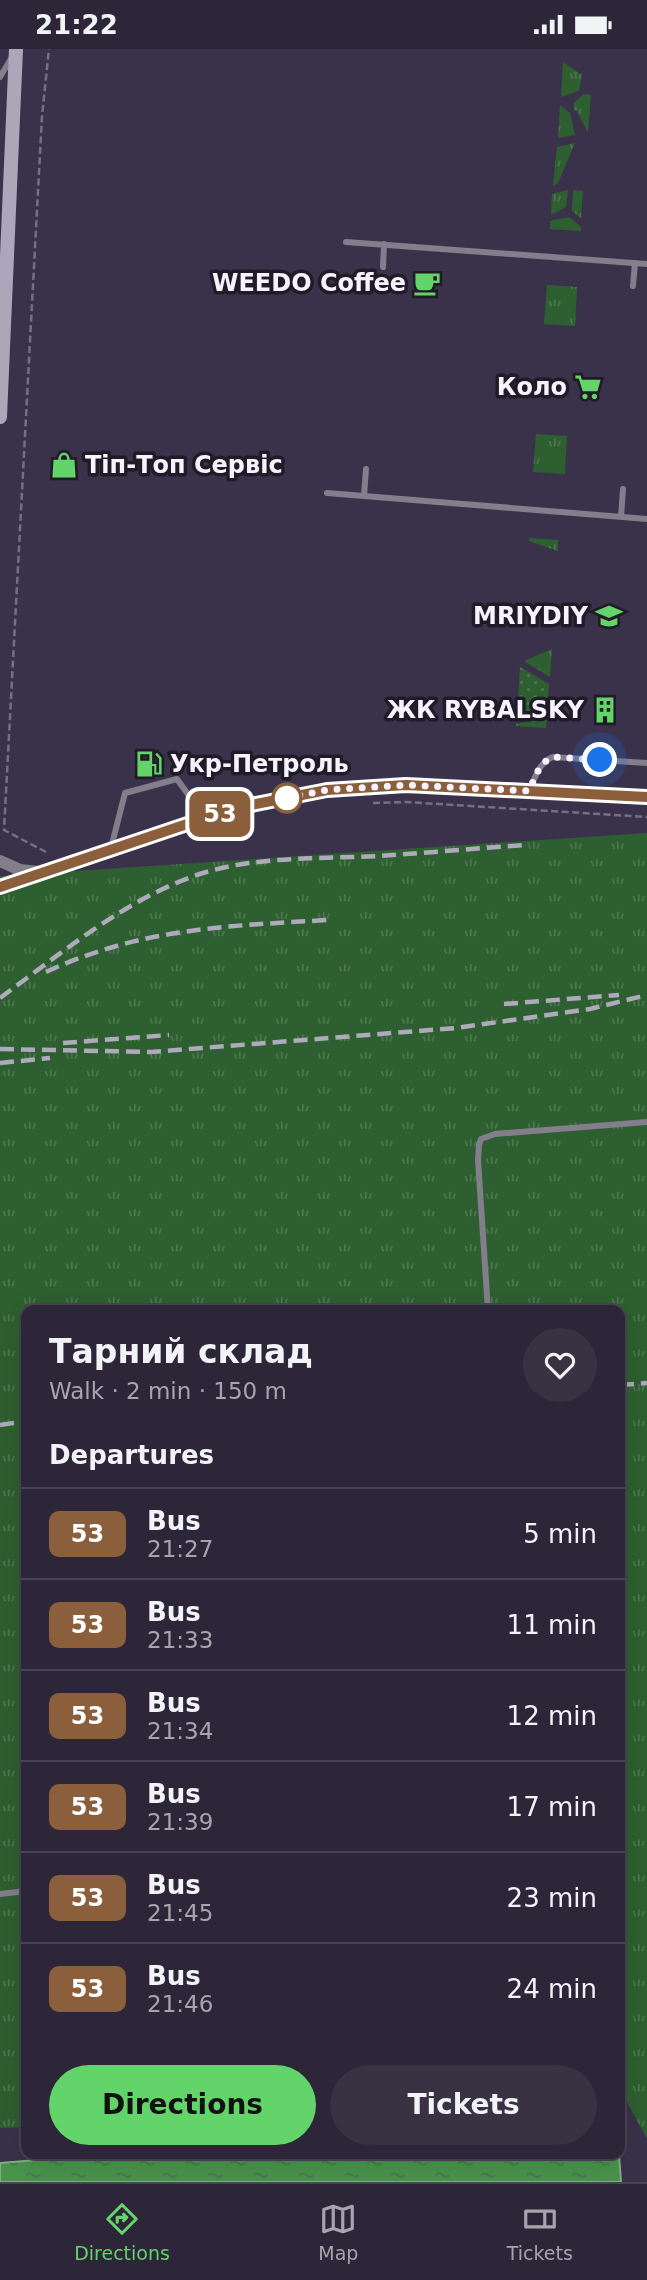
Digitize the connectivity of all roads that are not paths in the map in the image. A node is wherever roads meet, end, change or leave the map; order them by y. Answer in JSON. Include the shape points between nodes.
{"nodes":[{"id":1,"x":16,"y":49,"type":"edge"},
{"id":2,"x":0,"y":77,"type":"edge"},
{"id":3,"x":0,"y":177,"type":"edge"},
{"id":4,"x":9,"y":193,"type":"junction"},
{"id":5,"x":346,"y":241,"type":"dead end"},
{"id":6,"x":384,"y":244,"type":"junction"},
{"id":7,"x":635,"y":263,"type":"junction"},
{"id":8,"x":647,"y":264,"type":"edge"},
{"id":9,"x":383,"y":267,"type":"dead end"},
{"id":10,"x":634,"y":286,"type":"dead end"},
{"id":11,"x":0,"y":417,"type":"edge"},
{"id":12,"x":366,"y":469,"type":"dead end"},
{"id":13,"x":623,"y":489,"type":"dead end"},
{"id":14,"x":327,"y":493,"type":"dead end"},
{"id":15,"x":364,"y":496,"type":"junction"},
{"id":16,"x":621,"y":517,"type":"junction"},
{"id":17,"x":647,"y":519,"type":"edge"},
{"id":18,"x":647,"y":763,"type":"edge"},
{"id":19,"x":529,"y":791,"type":"junction"},
{"id":20,"x":647,"y":797,"type":"edge"},
{"id":21,"x":205,"y":818,"type":"junction"},
{"id":22,"x":111,"y":848,"type":"junction"},
{"id":23,"x":0,"y":861,"type":"edge"},
{"id":24,"x":46,"y":873,"type":"junction"},
{"id":25,"x":0,"y":887,"type":"edge"},
{"id":26,"x":647,"y":1122,"type":"edge"},
{"id":27,"x":488,"y":1305,"type":"edge"},
{"id":28,"x":21,"y":1892,"type":"edge"},
{"id":29,"x":0,"y":1894,"type":"edge"}],
"edges":[{"from":1,"to":2,"type":"lane"},
{"from":1,"to":4,"type":"street"},
{"from":3,"to":4,"type":"street"},
{"from":4,"to":11,"type":"street"},
{"from":5,"to":6,"type":"lane"},
{"from":6,"to":7,"type":"lane"},
{"from":6,"to":9,"type":"lane"},
{"from":7,"to":8,"type":"lane"},
{"from":7,"to":10,"type":"lane"},
{"from":12,"to":15,"type":"lane"},
{"from":13,"to":16,"type":"lane"},
{"from":14,"to":15,"type":"lane"},
{"from":15,"to":16,"type":"lane"},
{"from":16,"to":17,"type":"lane"},
{"from":18,"to":19,"type":"lane","via":[[553,757],[538,770]]},
{"from":19,"to":20,"type":"street"},
{"from":19,"to":21,"type":"street","via":[[406,785],[327,790]]},
{"from":21,"to":22,"type":"street"},
{"from":21,"to":22,"type":"lane","via":[[177,779],[125,793]]},
{"from":22,"to":24,"type":"street"},
{"from":23,"to":24,"type":"street","via":[[20,870]]},
{"from":24,"to":25,"type":"street"},
{"from":26,"to":27,"type":"lane","via":[[495,1134],[481,1139],[478,1160]]},
{"from":28,"to":29,"type":"lane"}]}
